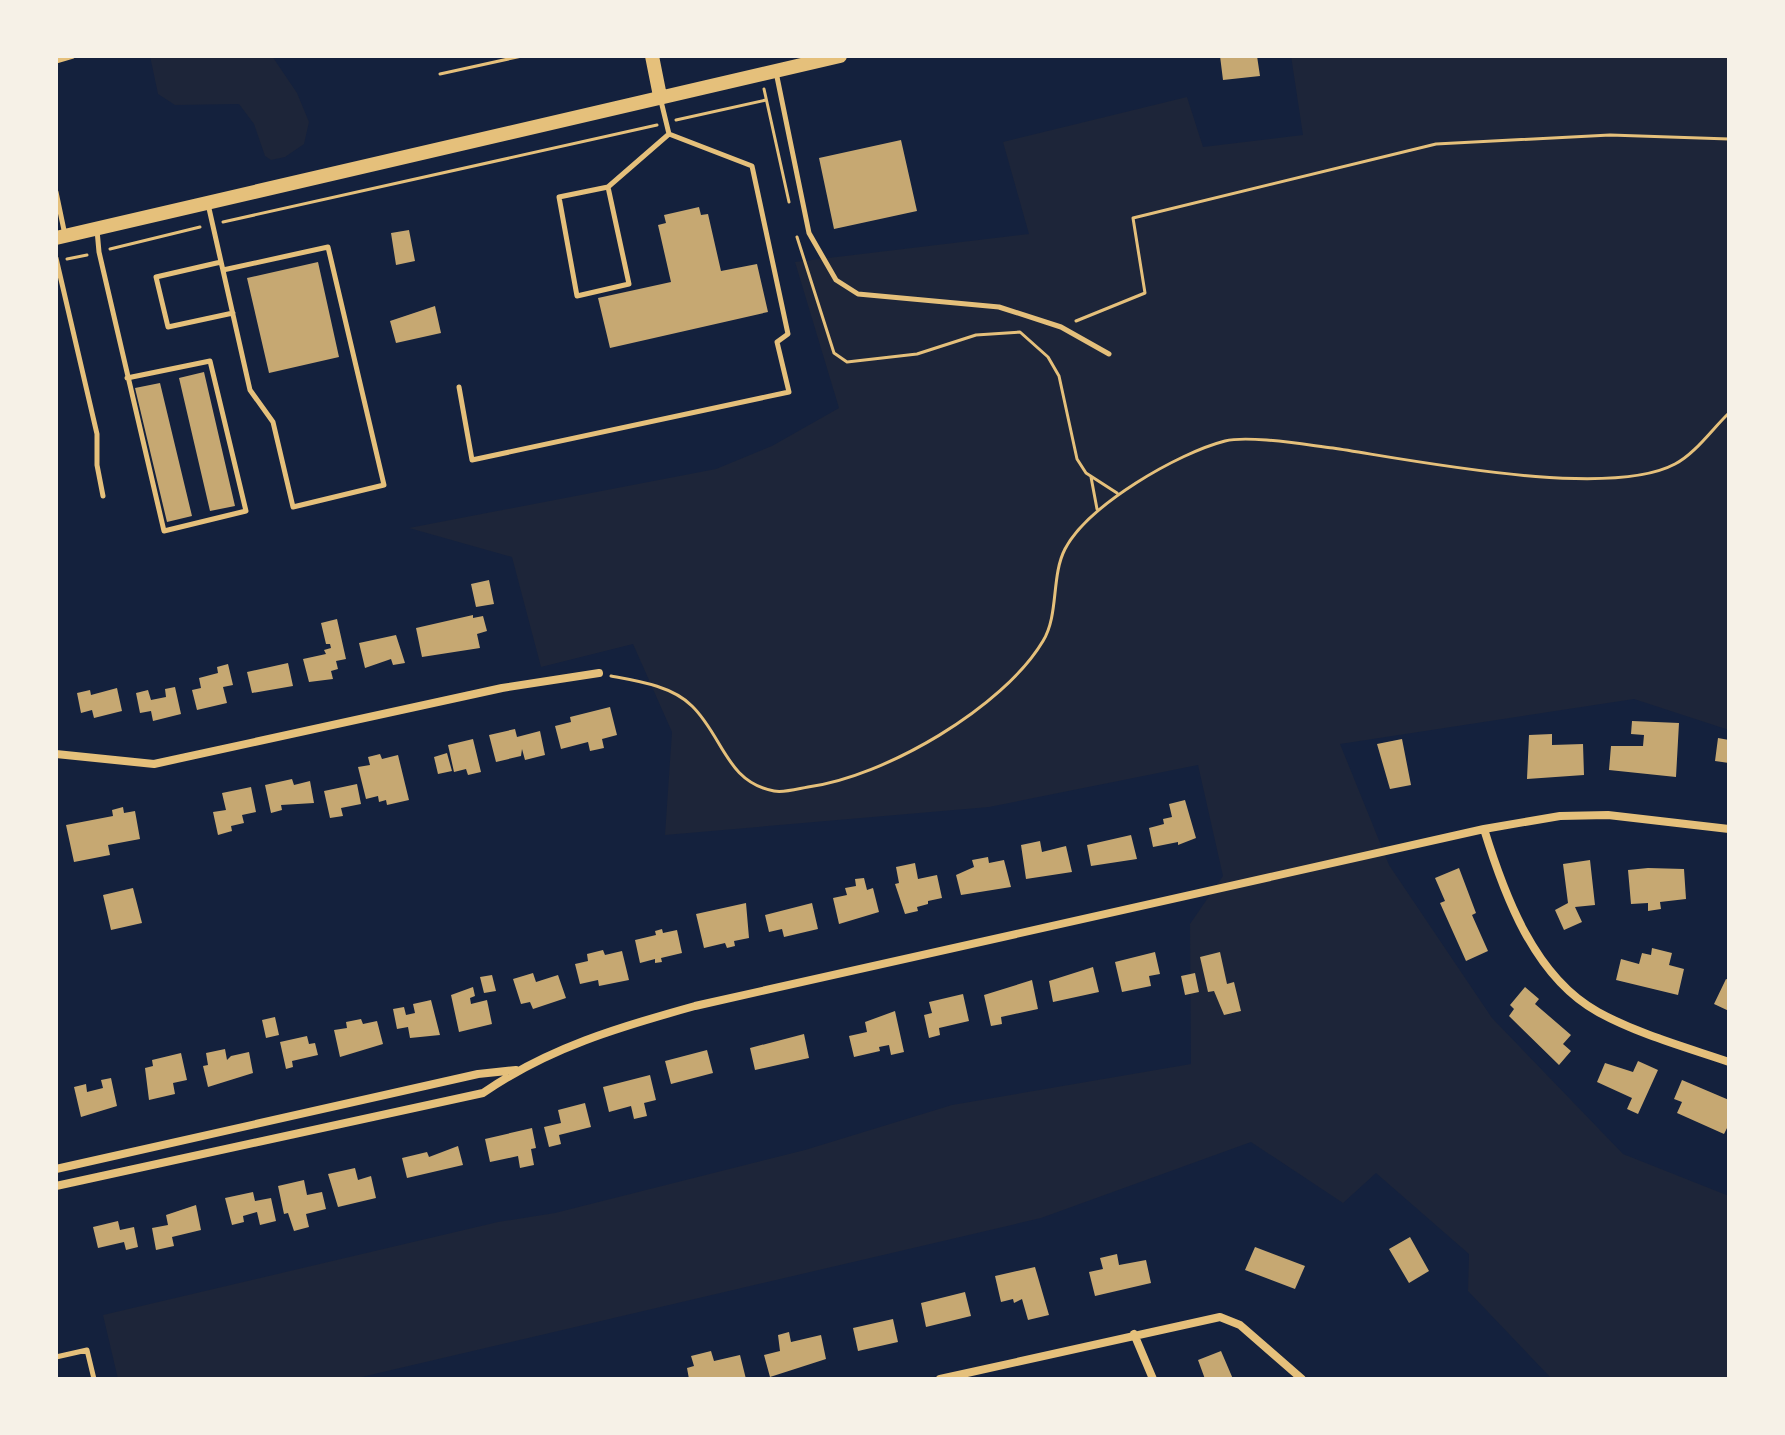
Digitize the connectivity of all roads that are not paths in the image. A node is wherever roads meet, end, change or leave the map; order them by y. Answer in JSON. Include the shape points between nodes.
{"nodes":[{"id":1,"x":73,"y":56,"type":"edge"},
{"id":2,"x":652,"y":56,"type":"edge"},
{"id":3,"x":840,"y":56,"type":"edge"},
{"id":4,"x":56,"y":61,"type":"edge"},
{"id":5,"x":776,"y":71,"type":"junction"},
{"id":6,"x":660,"y":96,"type":"junction"},
{"id":7,"x":669,"y":134,"type":"junction"},
{"id":8,"x":608,"y":187,"type":"junction"},
{"id":9,"x":56,"y":192,"type":"edge"},
{"id":10,"x":208,"y":203,"type":"junction"},
{"id":11,"x":97,"y":229,"type":"junction"},
{"id":12,"x":61,"y":237,"type":"edge"},
{"id":13,"x":56,"y":260,"type":"edge"},
{"id":14,"x":221,"y":262,"type":"junction"},
{"id":15,"x":223,"y":270,"type":"junction"},
{"id":16,"x":233,"y":313,"type":"junction"},
{"id":17,"x":1109,"y":354,"type":"dead end"},
{"id":18,"x":127,"y":378,"type":"junction"},
{"id":19,"x":459,"y":387,"type":"dead end"},
{"id":20,"x":103,"y":496,"type":"dead end"},
{"id":21,"x":599,"y":673,"type":"road end"},
{"id":22,"x":56,"y":754,"type":"edge"},
{"id":23,"x":1484,"y":829,"type":"junction"},
{"id":24,"x":1729,"y":829,"type":"edge"},
{"id":25,"x":1729,"y":1062,"type":"edge"},
{"id":26,"x":517,"y":1070,"type":"junction"},
{"id":27,"x":56,"y":1169,"type":"edge"},
{"id":28,"x":56,"y":1186,"type":"edge"},
{"id":29,"x":1134,"y":1334,"type":"junction"},
{"id":30,"x":56,"y":1357,"type":"edge"},
{"id":31,"x":94,"y":1379,"type":"edge"},
{"id":32,"x":940,"y":1379,"type":"edge"},
{"id":33,"x":1153,"y":1379,"type":"edge"},
{"id":34,"x":1302,"y":1379,"type":"edge"}],
"edges":[{"from":1,"to":4,"type":"lane"},
{"from":2,"to":6,"type":"street"},
{"from":3,"to":5,"type":"street"},
{"from":5,"to":6,"type":"street"},
{"from":5,"to":17,"type":"lane","via":[[809,233],[836,280],[858,294],[999,307],[1061,327]]},
{"from":6,"to":7,"type":"lane"},
{"from":6,"to":10,"type":"street"},
{"from":7,"to":8,"type":"lane"},
{"from":7,"to":19,"type":"lane","via":[[752,166],[788,334],[777,342],[789,392],[472,460]]},
{"from":8,"to":8,"type":"lane","via":[[559,197],[577,296],[629,284]]},
{"from":9,"to":12,"type":"lane"},
{"from":10,"to":11,"type":"street"},
{"from":10,"to":14,"type":"lane"},
{"from":11,"to":12,"type":"street"},
{"from":11,"to":18,"type":"lane"},
{"from":13,"to":20,"type":"lane","via":[[97,434]]},
{"from":14,"to":15,"type":"lane"},
{"from":14,"to":16,"type":"lane","via":[[156,277],[168,327]]},
{"from":15,"to":16,"type":"lane"},
{"from":15,"to":16,"type":"lane","via":[[328,247],[384,485],[293,507],[273,422],[250,390]]},
{"from":18,"to":18,"type":"lane","via":[[164,531],[246,511],[210,361]]},
{"from":21,"to":22,"type":"street","via":[[502,688],[154,764]]},
{"from":23,"to":24,"type":"street","via":[[1560,816],[1608,815]]},
{"from":23,"to":25,"type":"street","via":[[1517,916],[1565,986],[1627,1026]]},
{"from":23,"to":26,"type":"street","via":[[695,1006],[595,1034]]},
{"from":26,"to":27,"type":"street","via":[[478,1074]]},
{"from":26,"to":28,"type":"street","via":[[483,1093]]},
{"from":29,"to":32,"type":"street"},
{"from":29,"to":33,"type":"street"},
{"from":29,"to":34,"type":"street","via":[[1208,1318],[1230,1320]]},
{"from":30,"to":31,"type":"lane","via":[[87,1350]]}]}
